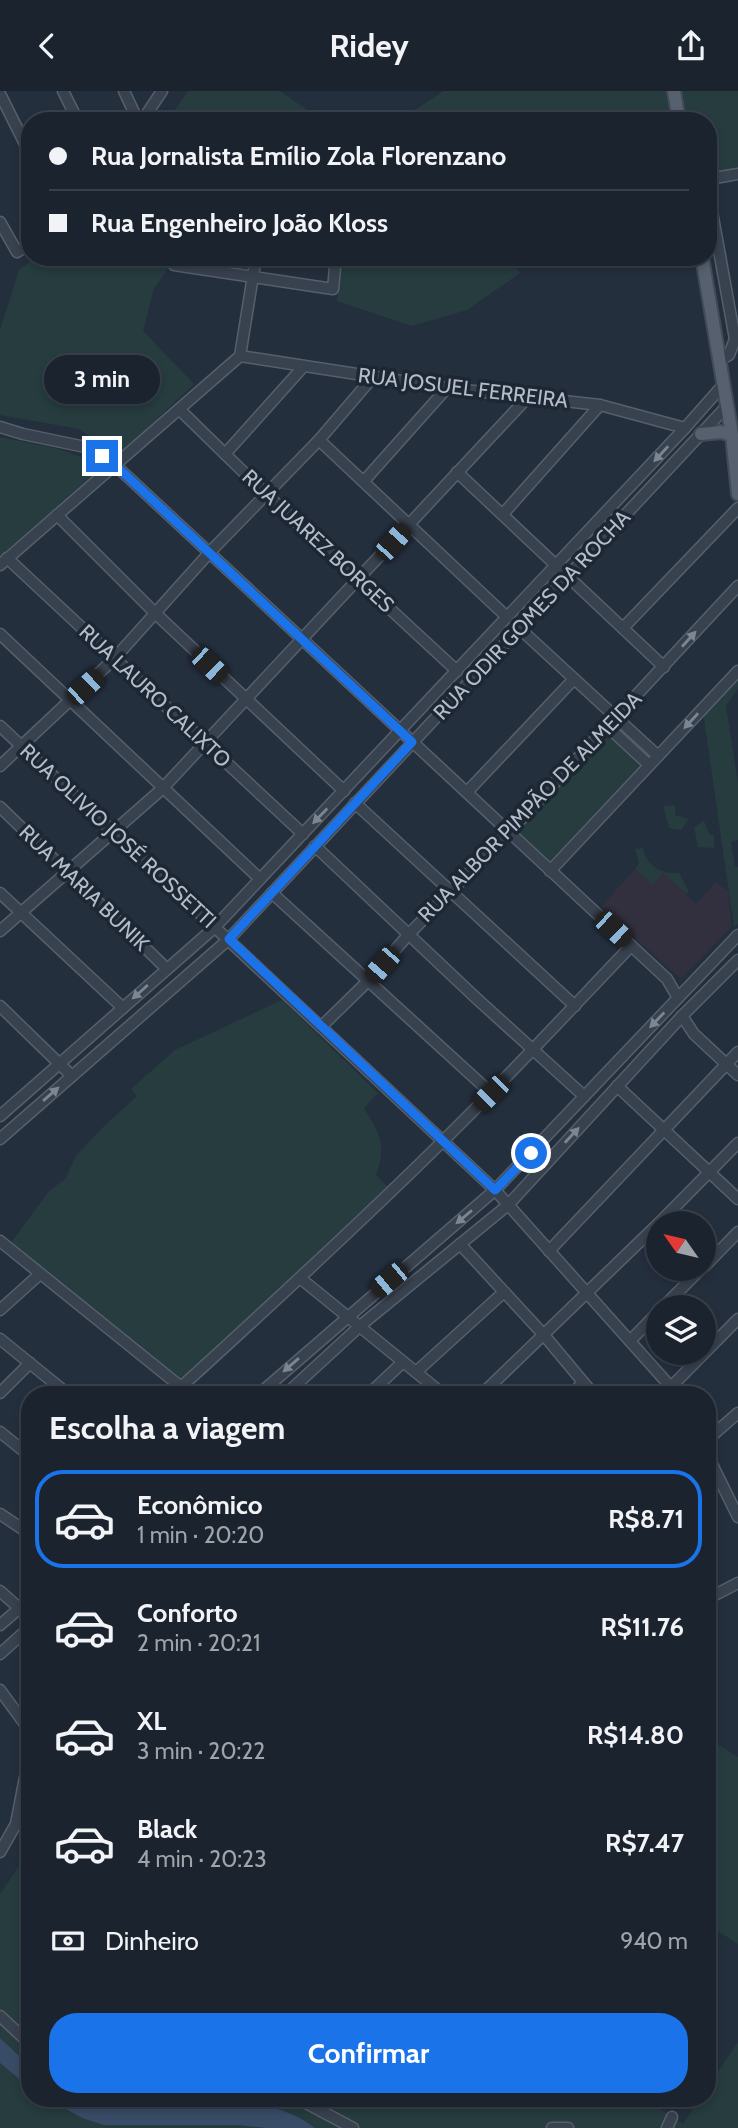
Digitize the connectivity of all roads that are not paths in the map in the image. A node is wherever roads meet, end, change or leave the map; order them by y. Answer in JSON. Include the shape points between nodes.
{"nodes":[{"id":1,"x":63,"y":91,"type":"edge"},
{"id":2,"x":124,"y":91,"type":"edge"},
{"id":3,"x":162,"y":91,"type":"edge"},
{"id":4,"x":674,"y":91,"type":"edge"},
{"id":5,"x":0,"y":95,"type":"edge"},
{"id":6,"x":74,"y":112,"type":"edge"},
{"id":7,"x":135,"y":112,"type":"edge"},
{"id":8,"x":147,"y":112,"type":"edge"},
{"id":9,"x":678,"y":112,"type":"edge"},
{"id":10,"x":21,"y":136,"type":"edge"},
{"id":11,"x":738,"y":174,"type":"edge"},
{"id":12,"x":717,"y":178,"type":"edge"},
{"id":13,"x":0,"y":222,"type":"edge"},
{"id":14,"x":717,"y":239,"type":"edge"},
{"id":15,"x":21,"y":250,"type":"edge"},
{"id":16,"x":199,"y":266,"type":"edge"},
{"id":17,"x":255,"y":266,"type":"edge"},
{"id":18,"x":335,"y":266,"type":"edge"},
{"id":19,"x":703,"y":266,"type":"edge"},
{"id":20,"x":253,"y":277,"type":"junction"},
{"id":21,"x":240,"y":356,"type":"junction"},
{"id":22,"x":719,"y":361,"type":"junction"},
{"id":23,"x":303,"y":367,"type":"junction"},
{"id":24,"x":373,"y":377,"type":"junction"},
{"id":25,"x":723,"y":385,"type":"junction"},
{"id":26,"x":447,"y":388,"type":"junction"},
{"id":27,"x":527,"y":398,"type":"junction"},
{"id":28,"x":600,"y":405,"type":"junction"},
{"id":29,"x":727,"y":406,"type":"junction"},
{"id":30,"x":180,"y":410,"type":"junction"},
{"id":31,"x":0,"y":427,"type":"edge"},
{"id":32,"x":685,"y":428,"type":"junction"},
{"id":33,"x":701,"y":434,"type":"junction"},
{"id":34,"x":732,"y":435,"type":"junction"},
{"id":35,"x":319,"y":440,"type":"junction"},
{"id":36,"x":225,"y":454,"type":"junction"},
{"id":37,"x":114,"y":464,"type":"junction"},
{"id":38,"x":457,"y":472,"type":"junction"},
{"id":39,"x":364,"y":481,"type":"junction"},
{"id":40,"x":738,"y":494,"type":"edge"},
{"id":41,"x":267,"y":495,"type":"junction"},
{"id":42,"x":738,"y":507,"type":"edge"},
{"id":43,"x":503,"y":514,"type":"junction"},
{"id":44,"x":57,"y":515,"type":"junction"},
{"id":45,"x":409,"y":524,"type":"junction"},
{"id":46,"x":210,"y":552,"type":"junction"},
{"id":47,"x":4,"y":561,"type":"edge"},
{"id":48,"x":556,"y":565,"type":"junction"},
{"id":49,"x":568,"y":576,"type":"junction"},
{"id":50,"x":359,"y":579,"type":"junction"},
{"id":51,"x":738,"y":586,"type":"edge"},
{"id":52,"x":155,"y":613,"type":"junction"},
{"id":53,"x":507,"y":617,"type":"junction"},
{"id":54,"x":519,"y":628,"type":"junction"},
{"id":55,"x":623,"y":628,"type":"junction"},
{"id":56,"x":0,"y":634,"type":"edge"},
{"id":57,"x":301,"y":638,"type":"junction"},
{"id":58,"x":114,"y":659,"type":"junction"},
{"id":59,"x":664,"y":667,"type":"junction"},
{"id":60,"x":457,"y":671,"type":"junction"},
{"id":61,"x":738,"y":671,"type":"edge"},
{"id":62,"x":574,"y":679,"type":"junction"},
{"id":63,"x":246,"y":699,"type":"junction"},
{"id":64,"x":70,"y":700,"type":"junction"},
{"id":65,"x":617,"y":717,"type":"junction"},
{"id":66,"x":0,"y":726,"type":"edge"},
{"id":67,"x":608,"y":727,"type":"junction"},
{"id":68,"x":401,"y":731,"type":"junction"},
{"id":69,"x":412,"y":742,"type":"junction"},
{"id":70,"x":206,"y":743,"type":"junction"},
{"id":71,"x":22,"y":746,"type":"junction"},
{"id":72,"x":658,"y":756,"type":"junction"},
{"id":73,"x":0,"y":765,"type":"edge"},
{"id":74,"x":649,"y":765,"type":"junction"},
{"id":75,"x":163,"y":787,"type":"junction"},
{"id":76,"x":344,"y":791,"type":"junction"},
{"id":77,"x":467,"y":792,"type":"junction"},
{"id":78,"x":355,"y":803,"type":"junction"},
{"id":79,"x":0,"y":807,"type":"edge"},
{"id":80,"x":509,"y":832,"type":"junction"},
{"id":81,"x":112,"y":833,"type":"junction"},
{"id":82,"x":303,"y":834,"type":"junction"},
{"id":83,"x":315,"y":846,"type":"junction"},
{"id":84,"x":67,"y":871,"type":"junction"},
{"id":85,"x":550,"y":871,"type":"junction"},
{"id":86,"x":260,"y":879,"type":"junction"},
{"id":87,"x":450,"y":892,"type":"junction"},
{"id":88,"x":0,"y":893,"type":"edge"},
{"id":89,"x":272,"y":893,"type":"junction"},
{"id":90,"x":22,"y":912,"type":"junction"},
{"id":91,"x":214,"y":927,"type":"junction"},
{"id":92,"x":0,"y":931,"type":"edge"},
{"id":93,"x":409,"y":934,"type":"junction"},
{"id":94,"x":738,"y":935,"type":"edge"},
{"id":95,"x":229,"y":939,"type":"junction"},
{"id":96,"x":631,"y":946,"type":"junction"},
{"id":97,"x":738,"y":960,"type":"edge"},
{"id":98,"x":167,"y":968,"type":"junction"},
{"id":99,"x":368,"y":981,"type":"junction"},
{"id":100,"x":677,"y":999,"type":"junction"},
{"id":101,"x":0,"y":1006,"type":"edge"},
{"id":102,"x":575,"y":1006,"type":"junction"},
{"id":103,"x":123,"y":1008,"type":"junction"},
{"id":104,"x":682,"y":1016,"type":"junction"},
{"id":105,"x":321,"y":1027,"type":"junction"},
{"id":106,"x":639,"y":1039,"type":"junction"},
{"id":107,"x":534,"y":1049,"type":"junction"},
{"id":108,"x":651,"y":1050,"type":"junction"},
{"id":109,"x":738,"y":1052,"type":"edge"},
{"id":110,"x":60,"y":1063,"type":"junction"},
{"id":111,"x":726,"y":1064,"type":"junction"},
{"id":112,"x":738,"y":1075,"type":"edge"},
{"id":113,"x":72,"y":1076,"type":"junction"},
{"id":114,"x":617,"y":1086,"type":"junction"},
{"id":115,"x":491,"y":1093,"type":"junction"},
{"id":116,"x":584,"y":1096,"type":"junction"},
{"id":117,"x":0,"y":1116,"type":"edge"},
{"id":118,"x":665,"y":1129,"type":"junction"},
{"id":119,"x":0,"y":1139,"type":"edge"},
{"id":120,"x":443,"y":1141,"type":"junction"},
{"id":121,"x":738,"y":1143,"type":"edge"},
{"id":122,"x":711,"y":1173,"type":"junction"},
{"id":123,"x":495,"y":1190,"type":"junction"},
{"id":124,"x":738,"y":1199,"type":"edge"},
{"id":125,"x":508,"y":1205,"type":"junction"},
{"id":126,"x":672,"y":1211,"type":"edge"},
{"id":127,"x":738,"y":1232,"type":"edge"},
{"id":128,"x":646,"y":1236,"type":"edge"},
{"id":129,"x":0,"y":1241,"type":"edge"},
{"id":130,"x":460,"y":1244,"type":"junction"},
{"id":131,"x":549,"y":1251,"type":"junction"},
{"id":132,"x":716,"y":1254,"type":"edge"},
{"id":133,"x":40,"y":1274,"type":"junction"},
{"id":134,"x":300,"y":1278,"type":"junction"},
{"id":135,"x":689,"y":1281,"type":"edge"},
{"id":136,"x":504,"y":1292,"type":"junction"},
{"id":137,"x":586,"y":1294,"type":"junction"},
{"id":138,"x":675,"y":1295,"type":"edge"},
{"id":139,"x":0,"y":1310,"type":"edge"},
{"id":140,"x":347,"y":1316,"type":"junction"},
{"id":141,"x":738,"y":1318,"type":"edge"},
{"id":142,"x":646,"y":1324,"type":"edge"},
{"id":143,"x":360,"y":1326,"type":"junction"},
{"id":144,"x":543,"y":1334,"type":"junction"},
{"id":145,"x":0,"y":1339,"type":"edge"},
{"id":146,"x":629,"y":1341,"type":"junction"},
{"id":147,"x":403,"y":1362,"type":"junction"},
{"id":148,"x":30,"y":1363,"type":"junction"},
{"id":149,"x":416,"y":1372,"type":"junction"},
{"id":150,"x":583,"y":1383,"type":"junction"},
{"id":151,"x":58,"y":1386,"type":"edge"},
{"id":152,"x":180,"y":1386,"type":"edge"},
{"id":153,"x":182,"y":1386,"type":"edge"},
{"id":154,"x":268,"y":1386,"type":"edge"},
{"id":155,"x":295,"y":1386,"type":"edge"},
{"id":156,"x":378,"y":1386,"type":"edge"},
{"id":157,"x":431,"y":1386,"type":"edge"},
{"id":158,"x":490,"y":1386,"type":"edge"},
{"id":159,"x":580,"y":1386,"type":"edge"},
{"id":160,"x":586,"y":1386,"type":"edge"},
{"id":161,"x":670,"y":1386,"type":"edge"},
{"id":162,"x":679,"y":1386,"type":"edge"},
{"id":163,"x":0,"y":1393,"type":"edge"},
{"id":164,"x":738,"y":1413,"type":"edge"},
{"id":165,"x":716,"y":1428,"type":"edge"},
{"id":166,"x":0,"y":1432,"type":"edge"},
{"id":167,"x":21,"y":1449,"type":"edge"},
{"id":168,"x":716,"y":1472,"type":"edge"},
{"id":169,"x":0,"y":1514,"type":"edge"},
{"id":170,"x":738,"y":1517,"type":"edge"},
{"id":171,"x":21,"y":1528,"type":"edge"},
{"id":172,"x":738,"y":1583,"type":"edge"},
{"id":173,"x":0,"y":1591,"type":"edge"},
{"id":174,"x":716,"y":1594,"type":"edge"},
{"id":175,"x":19,"y":1608,"type":"joint"},
{"id":176,"x":0,"y":1625,"type":"edge"},
{"id":177,"x":21,"y":1635,"type":"edge"},
{"id":178,"x":0,"y":1654,"type":"edge"},
{"id":179,"x":0,"y":1690,"type":"edge"},
{"id":180,"x":21,"y":1719,"type":"edge"},
{"id":181,"x":21,"y":1798,"type":"edge"},
{"id":182,"x":0,"y":1852,"type":"edge"},
{"id":183,"x":0,"y":2016,"type":"edge"},
{"id":184,"x":21,"y":2036,"type":"edge"},
{"id":185,"x":314,"y":2107,"type":"edge"},
{"id":186,"x":672,"y":2117,"type":"dead end"},
{"id":187,"x":353,"y":2128,"type":"edge"},
{"id":188,"x":552,"y":2128,"type":"edge"},
{"id":189,"x":568,"y":2128,"type":"edge"},
{"id":190,"x":667,"y":2128,"type":"edge"}],
"edges":[{"from":1,"to":6,"type":"street"},
{"from":2,"to":7,"type":"street"},
{"from":3,"to":8,"type":"street"},
{"from":4,"to":9,"type":"main road"},
{"from":5,"to":10,"type":"street"},
{"from":11,"to":12,"type":"street"},
{"from":13,"to":15,"type":"street","via":[[17,252]]},
{"from":14,"to":22,"type":"street","via":[[735,339],[729,355]]},
{"from":16,"to":20,"type":"street"},
{"from":17,"to":20,"type":"street"},
{"from":18,"to":20,"type":"street","via":[[333,289]]},
{"from":19,"to":22,"type":"main road"},
{"from":20,"to":21,"type":"street"},
{"from":21,"to":23,"type":"street","name":"RUA JOSUEL FERREIRA"},
{"from":21,"to":30,"type":"street"},
{"from":22,"to":25,"type":"main road"},
{"from":23,"to":24,"type":"street","name":"RUA JOSUEL FERREIRA"},
{"from":23,"to":36,"type":"street"},
{"from":24,"to":26,"type":"street","name":"RUA JOSUEL FERREIRA"},
{"from":24,"to":35,"type":"street"},
{"from":25,"to":29,"type":"main road"},
{"from":25,"to":32,"type":"street","name":"RUA ODIR GOMES DA ROCHA"},
{"from":26,"to":27,"type":"street","name":"RUA JOSUEL FERREIRA"},
{"from":26,"to":39,"type":"street"},
{"from":27,"to":28,"type":"street","name":"RUA JOSUEL FERREIRA"},
{"from":27,"to":38,"type":"street"},
{"from":28,"to":32,"type":"street","name":"RUA JOSUEL FERREIRA"},
{"from":28,"to":43,"type":"street"},
{"from":29,"to":33,"type":"street","name":"RUA ODIR GOMES DA ROCHA"},
{"from":29,"to":34,"type":"main road"},
{"from":30,"to":36,"type":"street","name":"RUA JUAREZ BORGES"},
{"from":30,"to":37,"type":"street"},
{"from":31,"to":37,"type":"street","via":[[90,448]]},
{"from":32,"to":48,"type":"street","name":"RUA ODIR GOMES DA ROCHA","one_way":true},
{"from":33,"to":34,"type":"main road"},
{"from":33,"to":49,"type":"street","name":"RUA ODIR GOMES DA ROCHA"},
{"from":34,"to":40,"type":"main road"},
{"from":35,"to":39,"type":"street"},
{"from":35,"to":41,"type":"street"},
{"from":36,"to":41,"type":"street","name":"RUA JUAREZ BORGES"},
{"from":37,"to":44,"type":"street"},
{"from":37,"to":46,"type":"street"},
{"from":38,"to":43,"type":"street"},
{"from":38,"to":45,"type":"street"},
{"from":39,"to":45,"type":"street"},
{"from":41,"to":46,"type":"street"},
{"from":41,"to":50,"type":"street","name":"RUA JUAREZ BORGES"},
{"from":42,"to":55,"type":"street"},
{"from":43,"to":48,"type":"street"},
{"from":44,"to":47,"type":"street"},
{"from":44,"to":52,"type":"street"},
{"from":45,"to":50,"type":"street"},
{"from":45,"to":53,"type":"street"},
{"from":46,"to":52,"type":"street"},
{"from":46,"to":57,"type":"street"},
{"from":47,"to":58,"type":"street","name":"RUA LAURO CALIXTO"},
{"from":48,"to":49,"type":"street"},
{"from":48,"to":53,"type":"street","name":"RUA ODIR GOMES DA ROCHA"},
{"from":49,"to":54,"type":"street","name":"RUA ODIR GOMES DA ROCHA"},
{"from":49,"to":55,"type":"street"},
{"from":50,"to":57,"type":"street"},
{"from":50,"to":60,"type":"street","name":"RUA JUAREZ BORGES"},
{"from":59,"to":51,"type":"street","name":"RUA ALBOR PIMPÃO DE ALMEIDA","one_way":true},
{"from":52,"to":58,"type":"street"},
{"from":52,"to":63,"type":"street"},
{"from":53,"to":60,"type":"street","name":"RUA ODIR GOMES DA ROCHA"},
{"from":54,"to":62,"type":"street"},
{"from":54,"to":69,"type":"street","name":"RUA ODIR GOMES DA ROCHA"},
{"from":55,"to":59,"type":"street"},
{"from":56,"to":64,"type":"street"},
{"from":57,"to":63,"type":"street"},
{"from":57,"to":68,"type":"street"},
{"from":58,"to":64,"type":"street"},
{"from":58,"to":70,"type":"street","name":"RUA LAURO CALIXTO"},
{"from":59,"to":65,"type":"street","name":"RUA ALBOR PIMPÃO DE ALMEIDA"},
{"from":60,"to":68,"type":"street","name":"RUA ODIR GOMES DA ROCHA"},
{"from":61,"to":72,"type":"street","one_way":true},
{"from":62,"to":65,"type":"street"},
{"from":62,"to":77,"type":"street"},
{"from":63,"to":70,"type":"street"},
{"from":63,"to":76,"type":"street"},
{"from":64,"to":71,"type":"street"},
{"from":64,"to":75,"type":"street"},
{"from":65,"to":67,"type":"street","name":"RUA ALBOR PIMPÃO DE ALMEIDA"},
{"from":65,"to":72,"type":"street"},
{"from":66,"to":71,"type":"street","name":"RUA OLIVIO JOSÉ ROSSETTI"},
{"from":67,"to":74,"type":"street"},
{"from":67,"to":80,"type":"street","name":"RUA ALBOR PIMPÃO DE ALMEIDA"},
{"from":68,"to":69,"type":"street"},
{"from":68,"to":76,"type":"street","name":"RUA ODIR GOMES DA ROCHA"},
{"from":69,"to":77,"type":"street"},
{"from":69,"to":78,"type":"street","name":"RUA ODIR GOMES DA ROCHA"},
{"from":70,"to":75,"type":"street"},
{"from":70,"to":82,"type":"street","name":"RUA LAURO CALIXTO"},
{"from":71,"to":73,"type":"street"},
{"from":71,"to":81,"type":"street","name":"RUA OLIVIO JOSÉ ROSSETTI"},
{"from":72,"to":74,"type":"street"},
{"from":74,"to":85,"type":"street"},
{"from":75,"to":81,"type":"street"},
{"from":75,"to":86,"type":"street"},
{"from":76,"to":82,"type":"street","name":"RUA ODIR GOMES DA ROCHA","one_way":true},
{"from":77,"to":80,"type":"street"},
{"from":78,"to":83,"type":"street","name":"RUA ODIR GOMES DA ROCHA"},
{"from":78,"to":87,"type":"street"},
{"from":79,"to":84,"type":"street","name":"RUA MARIA BUNIK"},
{"from":80,"to":85,"type":"street"},
{"from":80,"to":87,"type":"street","name":"RUA ALBOR PIMPÃO DE ALMEIDA"},
{"from":81,"to":84,"type":"street"},
{"from":81,"to":91,"type":"street","name":"RUA OLIVIO JOSÉ ROSSETTI"},
{"from":82,"to":86,"type":"street","name":"RUA ODIR GOMES DA ROCHA"},
{"from":83,"to":89,"type":"street","name":"RUA ODIR GOMES DA ROCHA"},
{"from":83,"to":93,"type":"street"},
{"from":84,"to":90,"type":"street"},
{"from":84,"to":98,"type":"street","name":"RUA MARIA BUNIK"},
{"from":85,"to":96,"type":"street"},
{"from":86,"to":91,"type":"street","name":"RUA ODIR GOMES DA ROCHA"},
{"from":87,"to":93,"type":"street","name":"RUA ALBOR PIMPÃO DE ALMEIDA"},
{"from":87,"to":102,"type":"street"},
{"from":88,"to":90,"type":"street"},
{"from":89,"to":95,"type":"street","name":"RUA ODIR GOMES DA ROCHA"},
{"from":89,"to":99,"type":"street"},
{"from":90,"to":92,"type":"street"},
{"from":90,"to":103,"type":"street"},
{"from":91,"to":95,"type":"street","name":"RUA OLIVIO JOSÉ ROSSETTI"},
{"from":91,"to":98,"type":"street","name":"RUA ODIR GOMES DA ROCHA"},
{"from":93,"to":99,"type":"street","name":"RUA ALBOR PIMPÃO DE ALMEIDA"},
{"from":93,"to":107,"type":"street"},
{"from":94,"to":100,"type":"street"},
{"from":95,"to":105,"type":"street","name":"RUA OLIVIO JOSÉ ROSSETTI"},
{"from":95,"to":113,"type":"street","name":"RUA ODIR GOMES DA ROCHA"},
{"from":96,"to":100,"type":"street","via":[[667,979]]},
{"from":96,"to":102,"type":"street"},
{"from":97,"to":104,"type":"street"},
{"from":98,"to":103,"type":"street","name":"RUA ODIR GOMES DA ROCHA","one_way":true},
{"from":99,"to":105,"type":"street","name":"RUA ALBOR PIMPÃO DE ALMEIDA"},
{"from":99,"to":115,"type":"street"},
{"from":100,"to":106,"type":"street","one_way":true},
{"from":101,"to":110,"type":"street"},
{"from":102,"to":107,"type":"street"},
{"from":103,"to":110,"type":"street","name":"RUA ODIR GOMES DA ROCHA"},
{"from":104,"to":108,"type":"street"},
{"from":104,"to":111,"type":"street"},
{"from":105,"to":120,"type":"street","name":"RUA OLIVIO JOSÉ ROSSETTI"},
{"from":106,"to":108,"type":"street","via":[[642,1047]]},
{"from":106,"to":116,"type":"street"},
{"from":107,"to":115,"type":"street"},
{"from":107,"to":116,"type":"street"},
{"from":108,"to":114,"type":"street"},
{"from":109,"to":111,"type":"street"},
{"from":110,"to":113,"type":"street"},
{"from":110,"to":117,"type":"street","name":"RUA ODIR GOMES DA ROCHA"},
{"from":111,"to":112,"type":"street"},
{"from":111,"to":118,"type":"street"},
{"from":119,"to":113,"type":"street","name":"RUA ODIR GOMES DA ROCHA","one_way":true},
{"from":114,"to":118,"type":"street"},
{"from":125,"to":114,"type":"street","one_way":true},
{"from":115,"to":120,"type":"street"},
{"from":116,"to":123,"type":"street"},
{"from":118,"to":122,"type":"street"},
{"from":118,"to":131,"type":"street"},
{"from":120,"to":123,"type":"street","name":"RUA OLIVIO JOSÉ ROSSETTI"},
{"from":120,"to":134,"type":"street"},
{"from":121,"to":122,"type":"street"},
{"from":122,"to":124,"type":"street"},
{"from":122,"to":126,"type":"street"},
{"from":123,"to":125,"type":"street","name":"RUA OLIVIO JOSÉ ROSSETTI"},
{"from":123,"to":140,"type":"street","one_way":true},
{"from":125,"to":130,"type":"street"},
{"from":125,"to":131,"type":"street","name":"RUA OLIVIO JOSÉ ROSSETTI"},
{"from":127,"to":132,"type":"street"},
{"from":128,"to":137,"type":"street"},
{"from":129,"to":133,"type":"street"},
{"from":130,"to":136,"type":"street"},
{"from":130,"to":143,"type":"street"},
{"from":131,"to":137,"type":"street","name":"RUA OLIVIO JOSÉ ROSSETTI"},
{"from":133,"to":139,"type":"street"},
{"from":133,"to":152,"type":"street"},
{"from":134,"to":140,"type":"street"},
{"from":134,"to":153,"type":"street"},
{"from":135,"to":138,"type":"street"},
{"from":136,"to":144,"type":"street"},
{"from":136,"to":149,"type":"street"},
{"from":137,"to":144,"type":"street"},
{"from":137,"to":146,"type":"street","name":"RUA OLIVIO JOSÉ ROSSETTI"},
{"from":140,"to":143,"type":"street"},
{"from":140,"to":154,"type":"street","one_way":true},
{"from":141,"to":162,"type":"street"},
{"from":142,"to":146,"type":"street"},
{"from":143,"to":147,"type":"street"},
{"from":143,"to":155,"type":"street"},
{"from":144,"to":150,"type":"street"},
{"from":144,"to":158,"type":"street"},
{"from":145,"to":148,"type":"street"},
{"from":146,"to":161,"type":"street","name":"RUA OLIVIO JOSÉ ROSSETTI"},
{"from":147,"to":149,"type":"street"},
{"from":147,"to":156,"type":"street"},
{"from":148,"to":151,"type":"street"},
{"from":148,"to":163,"type":"street"},
{"from":149,"to":157,"type":"street"},
{"from":150,"to":159,"type":"street"},
{"from":150,"to":160,"type":"street"},
{"from":164,"to":165,"type":"street"},
{"from":166,"to":167,"type":"street"},
{"from":168,"to":170,"type":"street"},
{"from":169,"to":171,"type":"street"},
{"from":172,"to":174,"type":"street"},
{"from":173,"to":175,"type":"street"},
{"from":175,"to":176,"type":"street"},
{"from":177,"to":178,"type":"street"},
{"from":179,"to":180,"type":"street"},
{"from":181,"to":182,"type":"street","via":[[16,1824]]},
{"from":183,"to":184,"type":"street"},
{"from":185,"to":187,"type":"street"},
{"from":186,"to":190,"type":"street"},
{"from":188,"to":189,"type":"street"}]}
